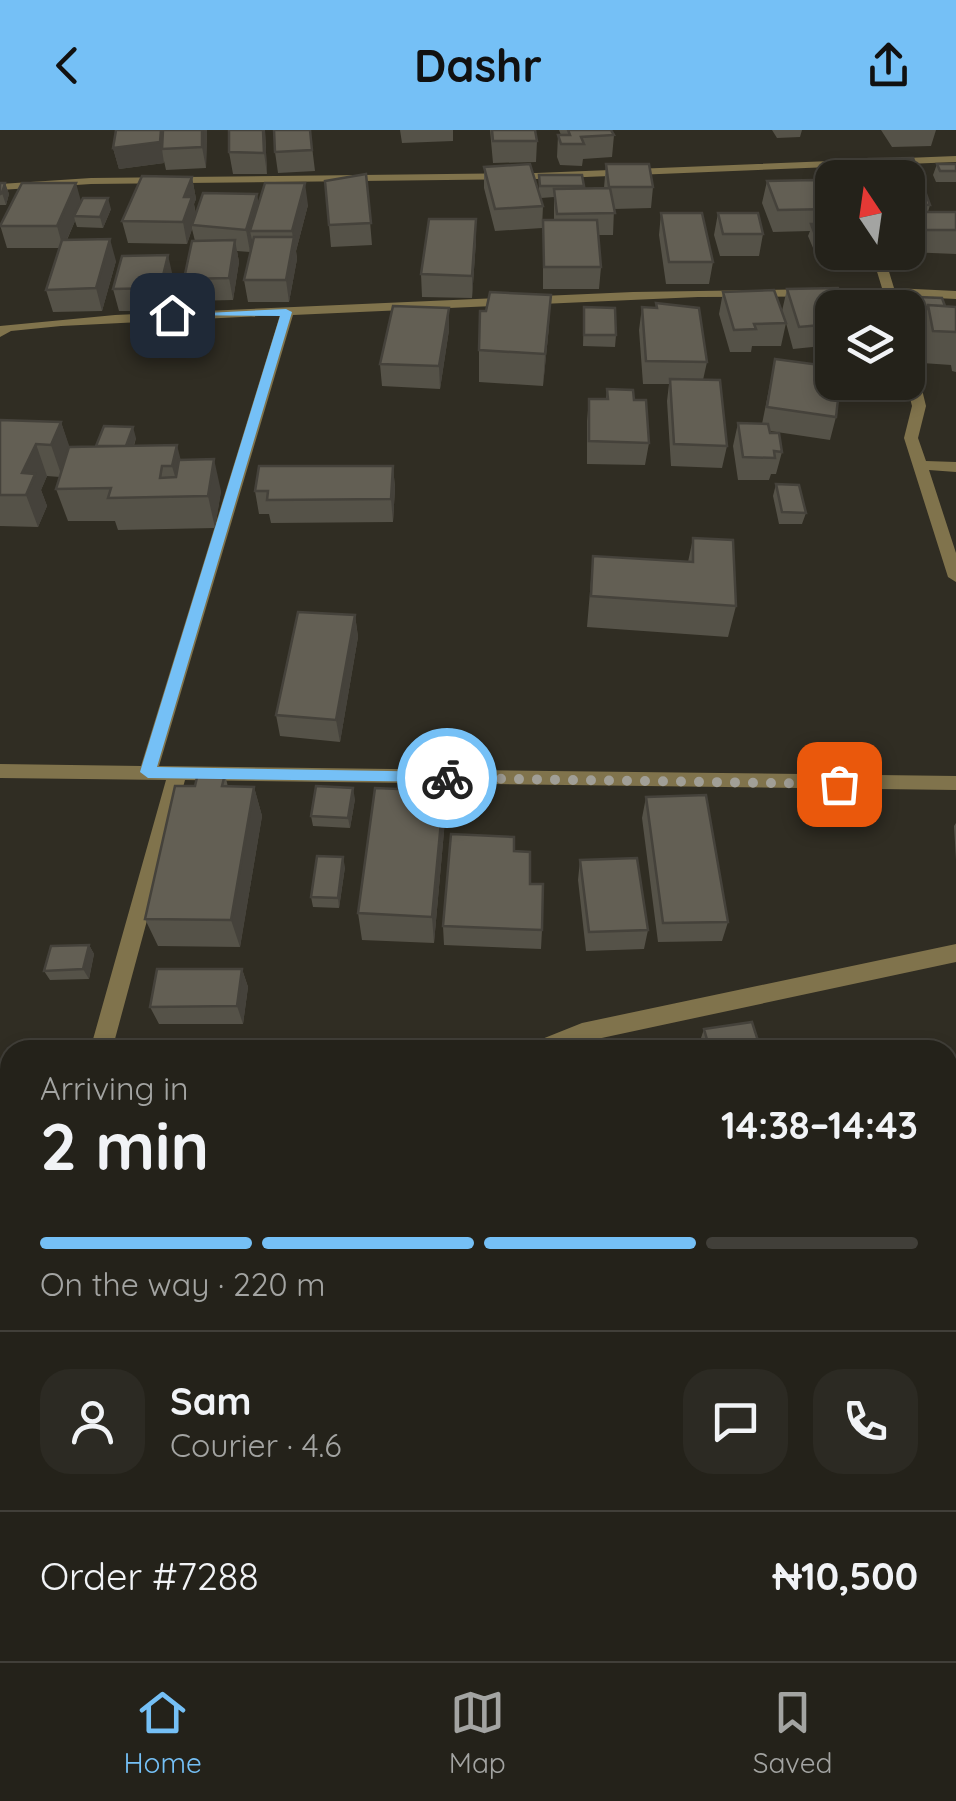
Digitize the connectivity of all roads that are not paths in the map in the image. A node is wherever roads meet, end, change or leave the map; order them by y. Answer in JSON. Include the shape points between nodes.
{"nodes":[{"id":1,"x":956,"y":159,"type":"edge"},
{"id":2,"x":925,"y":160,"type":"edge"},
{"id":3,"x":815,"y":164,"type":"edge"},
{"id":4,"x":0,"y":187,"type":"edge"},
{"id":5,"x":883,"y":270,"type":"edge"},
{"id":6,"x":890,"y":290,"type":"edge"},
{"id":7,"x":815,"y":293,"type":"edge"},
{"id":8,"x":925,"y":293,"type":"edge"},
{"id":9,"x":956,"y":295,"type":"edge"},
{"id":10,"x":286,"y":312,"type":"junction"},
{"id":11,"x":0,"y":334,"type":"edge"},
{"id":12,"x":918,"y":400,"type":"edge"},
{"id":13,"x":922,"y":465,"type":"junction"},
{"id":14,"x":956,"y":466,"type":"edge"},
{"id":15,"x":956,"y":577,"type":"edge"},
{"id":16,"x":0,"y":771,"type":"edge"},
{"id":17,"x":148,"y":772,"type":"junction"},
{"id":18,"x":177,"y":774,"type":"junction"},
{"id":19,"x":956,"y":783,"type":"edge"},
{"id":20,"x":956,"y":953,"type":"edge"},
{"id":21,"x":103,"y":1040,"type":"edge"},
{"id":22,"x":565,"y":1040,"type":"edge"}],
"edges":[{"from":1,"to":2,"type":"street"},
{"from":3,"to":4,"type":"street"},
{"from":5,"to":6,"type":"street"},
{"from":7,"to":10,"type":"street"},
{"from":8,"to":9,"type":"street"},
{"from":10,"to":11,"type":"street","via":[[135,314],[7,326]]},
{"from":10,"to":17,"type":"street"},
{"from":12,"to":13,"type":"street","via":[[911,438]]},
{"from":13,"to":14,"type":"street"},
{"from":13,"to":15,"type":"street"},
{"from":16,"to":17,"type":"street"},
{"from":17,"to":18,"type":"street"},
{"from":18,"to":19,"type":"street"},
{"from":18,"to":21,"type":"street"},
{"from":20,"to":22,"type":"street"}]}
